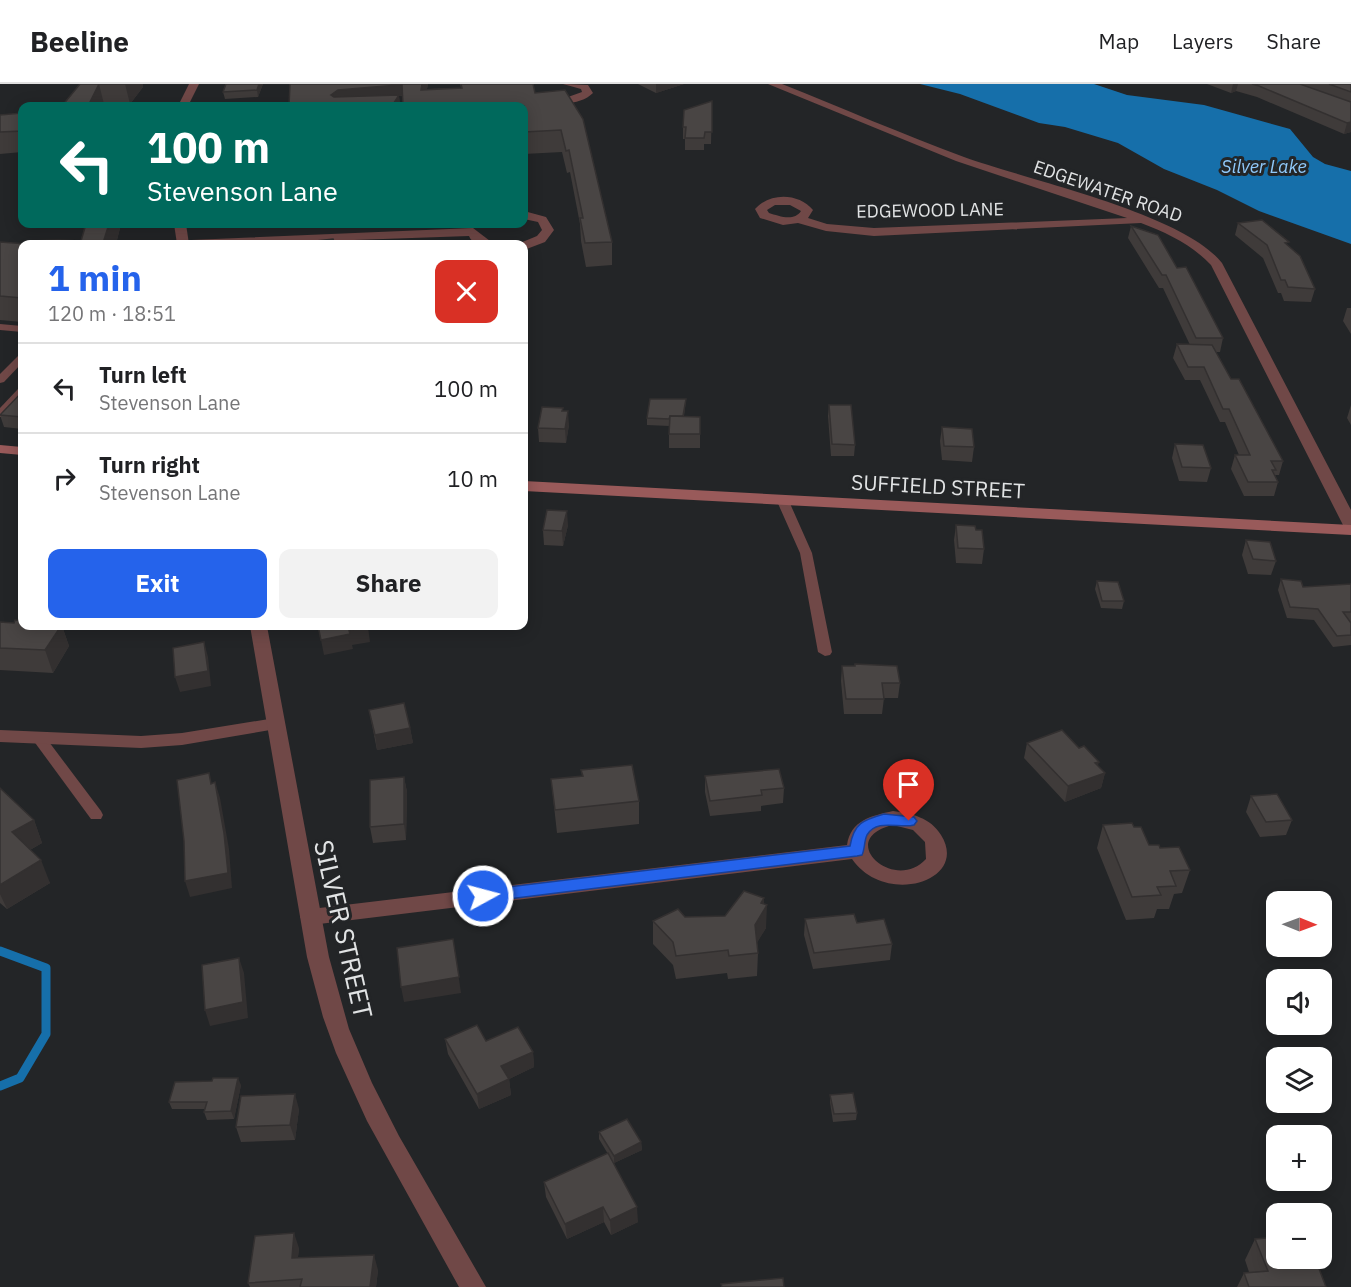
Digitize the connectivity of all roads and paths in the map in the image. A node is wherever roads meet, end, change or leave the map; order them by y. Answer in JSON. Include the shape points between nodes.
{"nodes":[{"id":1,"x":194,"y":84,"type":"edge"},
{"id":2,"x":567,"y":84,"type":"edge"},
{"id":3,"x":773,"y":84,"type":"edge"},
{"id":4,"x":556,"y":85,"type":"edge"},
{"id":5,"x":185,"y":102,"type":"edge"},
{"id":6,"x":1072,"y":211,"type":"junction"},
{"id":7,"x":528,"y":216,"type":"edge"},
{"id":8,"x":798,"y":219,"type":"dead end"},
{"id":9,"x":1145,"y":221,"type":"junction"},
{"id":10,"x":476,"y":228,"type":"edge"},
{"id":11,"x":250,"y":240,"type":"edge"},
{"id":12,"x":528,"y":245,"type":"edge"},
{"id":13,"x":18,"y":329,"type":"edge"},
{"id":14,"x":2,"y":330,"type":"edge"},
{"id":15,"x":18,"y":362,"type":"edge"},
{"id":16,"x":0,"y":380,"type":"edge"},
{"id":17,"x":18,"y":395,"type":"edge"},
{"id":18,"x":0,"y":414,"type":"edge"},
{"id":19,"x":0,"y":449,"type":"edge"},
{"id":20,"x":18,"y":451,"type":"edge"},
{"id":21,"x":528,"y":486,"type":"edge"},
{"id":22,"x":782,"y":499,"type":"junction"},
{"id":23,"x":1351,"y":525,"type":"edge"},
{"id":24,"x":1351,"y":530,"type":"edge"},
{"id":25,"x":259,"y":630,"type":"edge"},
{"id":26,"x":825,"y":652,"type":"dead end"},
{"id":27,"x":275,"y":724,"type":"junction"},
{"id":28,"x":0,"y":736,"type":"edge"},
{"id":29,"x":38,"y":737,"type":"junction"},
{"id":30,"x":96,"y":815,"type":"dead end"},
{"id":31,"x":857,"y":851,"type":"dead end"},
{"id":32,"x":311,"y":917,"type":"junction"},
{"id":33,"x":473,"y":1287,"type":"edge"}],
"edges":[{"from":1,"to":5,"type":"street"},
{"from":2,"to":4,"type":"street"},
{"from":2,"to":4,"type":"street","via":[[584,87],[588,93],[568,100],[539,94]]},
{"from":3,"to":6,"type":"street","name":"EDGEWATER ROAD","via":[[959,159]]},
{"from":6,"to":8,"type":"street","name":"EDGEWOOD LANE","via":[[874,232],[826,227]]},
{"from":6,"to":9,"type":"street","name":"EDGEWATER ROAD"},
{"from":6,"to":9,"type":"street","name":"EDGEWOOD LANE"},
{"from":7,"to":12,"type":"street","via":[[542,220],[548,230],[541,240]]},
{"from":9,"to":23,"type":"street","name":"EDGEWATER ROAD","via":[[1194,243],[1216,263]]},
{"from":10,"to":11,"type":"street"},
{"from":13,"to":14,"type":"lane"},
{"from":15,"to":16,"type":"lane"},
{"from":17,"to":18,"type":"lane"},
{"from":19,"to":20,"type":"main road"},
{"from":21,"to":22,"type":"main road","name":"SUFFIELD STREET"},
{"from":22,"to":24,"type":"main road","name":"SUFFIELD STREET"},
{"from":22,"to":26,"type":"lane","via":[[806,553]]},
{"from":25,"to":27,"type":"street","name":"SILVER STREET"},
{"from":27,"to":29,"type":"street","via":[[163,741]]},
{"from":27,"to":32,"type":"street","name":"SILVER STREET"},
{"from":28,"to":29,"type":"street"},
{"from":29,"to":30,"type":"lane"},
{"from":31,"to":32,"type":"street"},
{"from":32,"to":33,"type":"street","name":"SILVER STREET","via":[[328,1000],[347,1053],[408,1178]]}]}
